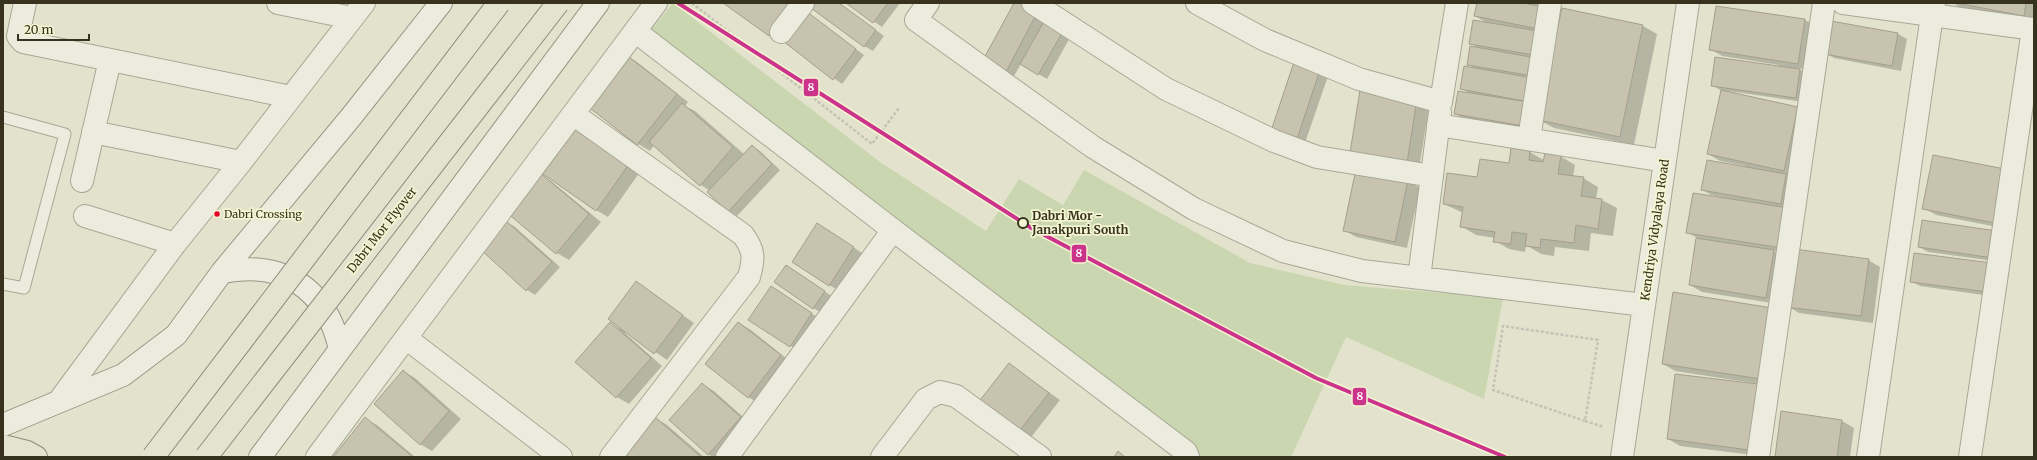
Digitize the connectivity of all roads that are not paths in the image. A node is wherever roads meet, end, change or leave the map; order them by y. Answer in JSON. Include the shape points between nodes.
{"nodes":[{"id":1,"x":25,"y":3,"type":"edge"},
{"id":2,"x":278,"y":3,"type":"edge"},
{"id":3,"x":441,"y":3,"type":"edge"},
{"id":4,"x":499,"y":3,"type":"edge"},
{"id":5,"x":558,"y":3,"type":"edge"},
{"id":6,"x":598,"y":3,"type":"edge"},
{"id":7,"x":656,"y":3,"type":"edge"},
{"id":8,"x":803,"y":3,"type":"edge"},
{"id":9,"x":928,"y":3,"type":"edge"},
{"id":10,"x":1033,"y":3,"type":"edge"},
{"id":11,"x":1197,"y":3,"type":"edge"},
{"id":12,"x":1457,"y":3,"type":"edge"},
{"id":13,"x":1550,"y":3,"type":"edge"},
{"id":14,"x":1688,"y":3,"type":"edge"},
{"id":15,"x":1824,"y":3,"type":"edge"},
{"id":16,"x":1843,"y":3,"type":"edge"},
{"id":17,"x":1933,"y":9,"type":"edge"},
{"id":18,"x":358,"y":11,"type":"edge"},
{"id":19,"x":2033,"y":29,"type":"edge"},
{"id":20,"x":635,"y":31,"type":"junction"},
{"id":21,"x":781,"y":32,"type":"dead end"},
{"id":22,"x":110,"y":60,"type":"junction"},
{"id":23,"x":291,"y":97,"type":"junction"},
{"id":24,"x":1441,"y":102,"type":"junction"},
{"id":25,"x":573,"y":114,"type":"junction"},
{"id":26,"x":3,"y":118,"type":"edge"},
{"id":27,"x":1438,"y":125,"type":"junction"},
{"id":28,"x":93,"y":132,"type":"junction"},
{"id":29,"x":1529,"y":140,"type":"junction"},
{"id":30,"x":1665,"y":161,"type":"junction"},
{"id":31,"x":241,"y":162,"type":"junction"},
{"id":32,"x":1432,"y":176,"type":"junction"},
{"id":33,"x":82,"y":182,"type":"dead end"},
{"id":34,"x":85,"y":216,"type":"dead end"},
{"id":35,"x":893,"y":230,"type":"junction"},
{"id":36,"x":175,"y":244,"type":"junction"},
{"id":37,"x":222,"y":272,"type":"junction"},
{"id":38,"x":1419,"y":278,"type":"junction"},
{"id":39,"x":3,"y":284,"type":"edge"},
{"id":40,"x":1644,"y":305,"type":"junction"},
{"id":41,"x":406,"y":338,"type":"junction"},
{"id":42,"x":340,"y":348,"type":"junction"},
{"id":43,"x":59,"y":401,"type":"junction"},
{"id":44,"x":3,"y":425,"type":"edge"},
{"id":45,"x":3,"y":446,"type":"edge"},
{"id":46,"x":36,"y":457,"type":"edge"},
{"id":47,"x":153,"y":457,"type":"edge"},
{"id":48,"x":206,"y":457,"type":"edge"},
{"id":49,"x":260,"y":457,"type":"edge"},
{"id":50,"x":317,"y":457,"type":"edge"},
{"id":51,"x":561,"y":457,"type":"edge"},
{"id":52,"x":611,"y":457,"type":"edge"},
{"id":53,"x":727,"y":457,"type":"edge"},
{"id":54,"x":882,"y":457,"type":"edge"},
{"id":55,"x":1040,"y":457,"type":"edge"},
{"id":56,"x":1188,"y":457,"type":"edge"},
{"id":57,"x":1622,"y":457,"type":"edge"},
{"id":58,"x":1758,"y":457,"type":"edge"},
{"id":59,"x":1868,"y":457,"type":"edge"},
{"id":60,"x":1970,"y":457,"type":"edge"}],
"edges":[{"from":1,"to":22,"type":"street","via":[[18,36],[23,42]]},
{"from":2,"to":18,"type":"street"},
{"from":3,"to":37,"type":"street","via":[[351,117]]},
{"from":4,"to":47,"type":"main road","bridge":true},
{"from":5,"to":48,"type":"main road","name":"Dabri Mor Flyover","bridge":true},
{"from":6,"to":42,"type":"street"},
{"from":7,"to":20,"type":"street"},
{"from":8,"to":21,"type":"street"},
{"from":9,"to":38,"type":"street","via":[[916,20],[1093,147],[1194,209],[1283,251],[1362,271]]},
{"from":10,"to":32,"type":"street","via":[[1166,89],[1274,141],[1317,157]]},
{"from":11,"to":24,"type":"street","via":[[1265,40],[1359,79]]},
{"from":12,"to":24,"type":"street"},
{"from":13,"to":29,"type":"street"},
{"from":14,"to":30,"type":"street","name":"Kendriya Vidyalaya Road"},
{"from":15,"to":58,"type":"street"},
{"from":16,"to":17,"type":"street"},
{"from":17,"to":19,"type":"street"},
{"from":17,"to":59,"type":"street"},
{"from":18,"to":23,"type":"street"},
{"from":19,"to":60,"type":"street"},
{"from":20,"to":25,"type":"street"},
{"from":20,"to":35,"type":"street"},
{"from":22,"to":23,"type":"street"},
{"from":22,"to":28,"type":"street"},
{"from":23,"to":31,"type":"street"},
{"from":24,"to":27,"type":"street"},
{"from":25,"to":41,"type":"street"},
{"from":25,"to":52,"type":"street","via":[[743,235],[751,245],[754,260],[749,277]]},
{"from":26,"to":39,"type":"lane","via":[[65,134],[24,288]]},
{"from":27,"to":29,"type":"street"},
{"from":27,"to":32,"type":"street"},
{"from":28,"to":31,"type":"street"},
{"from":28,"to":33,"type":"street"},
{"from":29,"to":30,"type":"street"},
{"from":30,"to":40,"type":"street","name":"Kendriya Vidyalaya Road"},
{"from":31,"to":36,"type":"street"},
{"from":32,"to":38,"type":"street"},
{"from":34,"to":36,"type":"street"},
{"from":35,"to":53,"type":"street"},
{"from":35,"to":56,"type":"street","via":[[1186,452]]},
{"from":36,"to":43,"type":"street"},
{"from":37,"to":42,"type":"street","via":[[242,268],[262,269],[281,273],[299,282],[315,295],[327,311],[336,329]]},
{"from":37,"to":43,"type":"street","via":[[176,335],[124,375]]},
{"from":38,"to":40,"type":"street"},
{"from":40,"to":57,"type":"street","name":"Kendriya Vidyalaya Road"},
{"from":41,"to":50,"type":"street"},
{"from":41,"to":51,"type":"street"},
{"from":42,"to":49,"type":"street"},
{"from":43,"to":44,"type":"street"},
{"from":45,"to":46,"type":"main road"},
{"from":54,"to":55,"type":"street","via":[[926,399],[940,392],[956,396]]}]}
